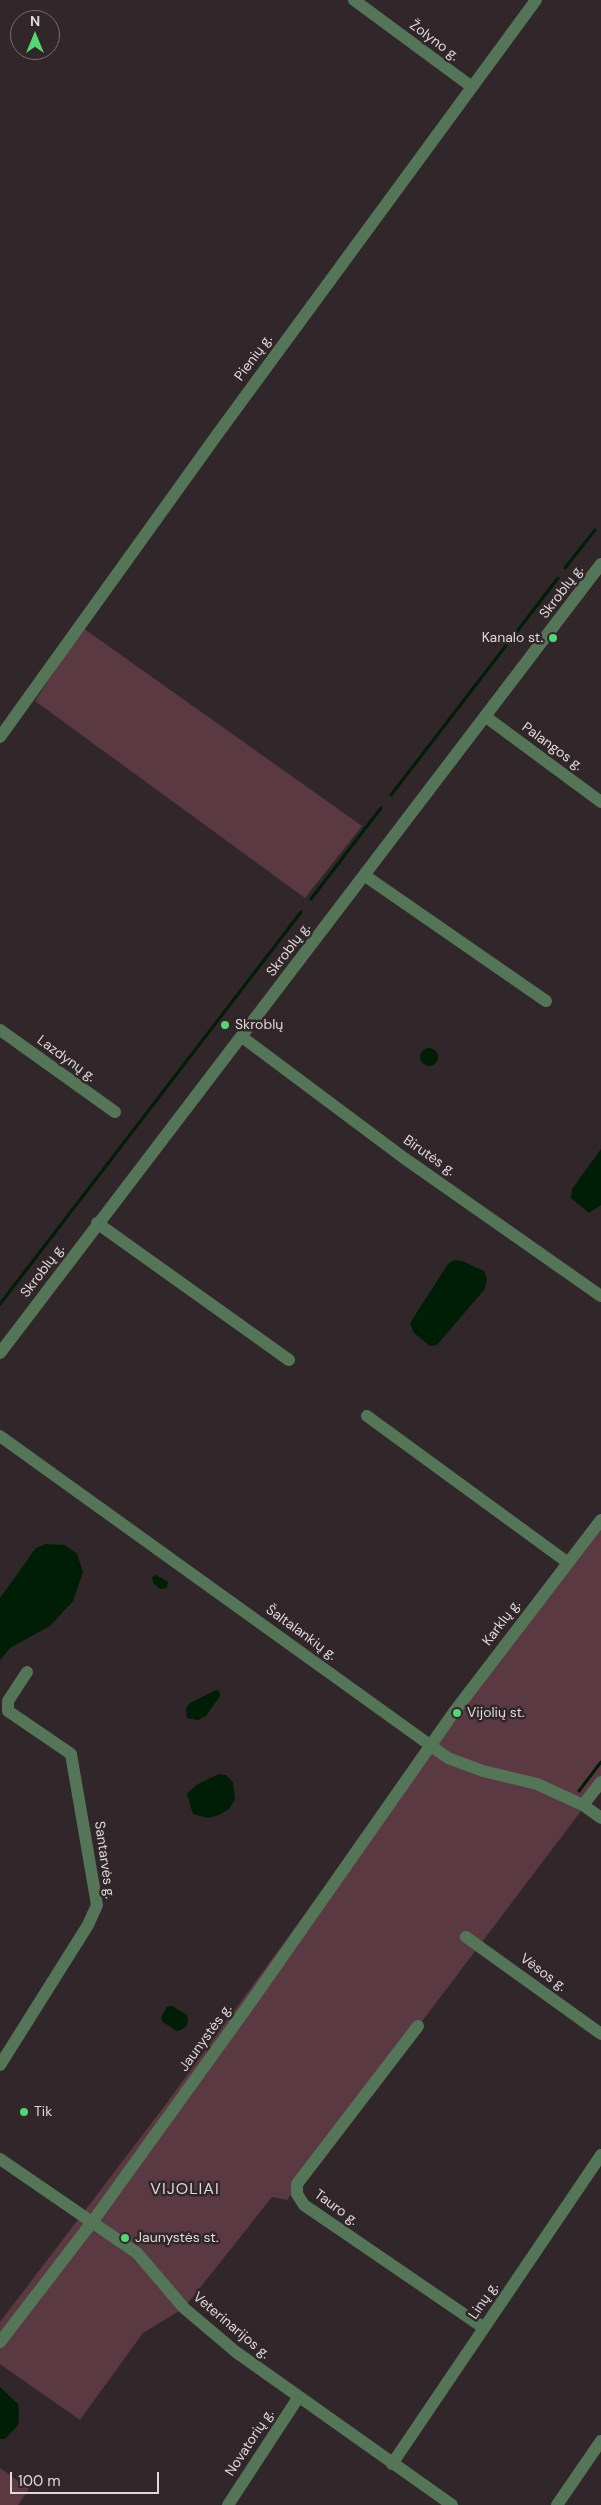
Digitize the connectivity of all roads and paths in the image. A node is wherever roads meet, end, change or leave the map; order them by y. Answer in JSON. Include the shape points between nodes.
{"nodes":[{"id":1,"x":354,"y":0,"type":"edge"},
{"id":2,"x":536,"y":0,"type":"edge"},
{"id":3,"x":472,"y":87,"type":"junction"},
{"id":4,"x":601,"y":564,"type":"edge"},
{"id":5,"x":486,"y":717,"type":"junction"},
{"id":6,"x":0,"y":737,"type":"edge"},
{"id":7,"x":601,"y":802,"type":"edge"},
{"id":8,"x":364,"y":876,"type":"junction"},
{"id":9,"x":546,"y":1001,"type":"dead end"},
{"id":10,"x":0,"y":1030,"type":"edge"},
{"id":11,"x":242,"y":1037,"type":"junction"},
{"id":12,"x":115,"y":1112,"type":"dead end"},
{"id":13,"x":98,"y":1223,"type":"junction"},
{"id":14,"x":601,"y":1296,"type":"edge"},
{"id":15,"x":0,"y":1353,"type":"edge"},
{"id":16,"x":289,"y":1360,"type":"dead end"},
{"id":17,"x":367,"y":1416,"type":"dead end"},
{"id":18,"x":0,"y":1436,"type":"edge"},
{"id":19,"x":601,"y":1520,"type":"edge"},
{"id":20,"x":567,"y":1562,"type":"junction"},
{"id":21,"x":27,"y":1672,"type":"dead end"},
{"id":22,"x":429,"y":1746,"type":"junction"},
{"id":23,"x":601,"y":1782,"type":"edge"},
{"id":24,"x":583,"y":1805,"type":"junction"},
{"id":25,"x":601,"y":1818,"type":"edge"},
{"id":26,"x":466,"y":1937,"type":"dead end"},
{"id":27,"x":418,"y":2026,"type":"dead end"},
{"id":28,"x":601,"y":2034,"type":"edge"},
{"id":29,"x":0,"y":2065,"type":"edge"},
{"id":30,"x":601,"y":2155,"type":"edge"},
{"id":31,"x":0,"y":2159,"type":"edge"},
{"id":32,"x":93,"y":2221,"type":"junction"},
{"id":33,"x":484,"y":2328,"type":"junction"},
{"id":34,"x":0,"y":2342,"type":"edge"},
{"id":35,"x":298,"y":2398,"type":"junction"},
{"id":36,"x":601,"y":2441,"type":"edge"},
{"id":37,"x":392,"y":2464,"type":"junction"},
{"id":38,"x":228,"y":2505,"type":"edge"},
{"id":39,"x":452,"y":2505,"type":"edge"},
{"id":40,"x":557,"y":2505,"type":"edge"}],
"edges":[{"from":1,"to":3,"type":"street","name":"Žolyno g."},
{"from":2,"to":3,"type":"street","name":"Pienių g."},
{"from":3,"to":6,"type":"street","name":"Pienių g."},
{"from":4,"to":5,"type":"street","name":"Skroblų g."},
{"from":5,"to":7,"type":"street","name":"Palangos g."},
{"from":5,"to":8,"type":"street","name":"Skroblų g."},
{"from":8,"to":9,"type":"street"},
{"from":8,"to":11,"type":"street","name":"Skroblų g."},
{"from":10,"to":12,"type":"street","name":"Lazdynų g."},
{"from":11,"to":13,"type":"street","name":"Skroblų g."},
{"from":11,"to":14,"type":"street","name":"Birutės g.","via":[[404,1158]]},
{"from":13,"to":15,"type":"street","name":"Skroblų g."},
{"from":13,"to":16,"type":"street"},
{"from":17,"to":20,"type":"street"},
{"from":18,"to":22,"type":"street","name":"Šaltalankių g."},
{"from":19,"to":20,"type":"street","name":"Karklų g."},
{"from":20,"to":22,"type":"street","name":"Karklų g."},
{"from":21,"to":29,"type":"street","name":"Santarvės g.","via":[[8,1701],[8,1711],[72,1754],[96,1906],[88,1925]]},
{"from":22,"to":24,"type":"street","name":"Šaltalankių g.","via":[[448,1758],[483,1771],[537,1784]]},
{"from":22,"to":32,"type":"street","name":"Jaunystės g."},
{"from":23,"to":24,"type":"street"},
{"from":24,"to":25,"type":"street","name":"Šaltalankių g."},
{"from":26,"to":28,"type":"street","name":"Vėsos g."},
{"from":27,"to":33,"type":"street","name":"Tauro g.","via":[[297,2184],[297,2194],[304,2205]]},
{"from":30,"to":33,"type":"street","name":"Linų g."},
{"from":31,"to":32,"type":"street","name":"Veterinarijos g."},
{"from":32,"to":34,"type":"street","name":"Jaunystės g."},
{"from":32,"to":35,"type":"street","name":"Veterinarijos g.","via":[[137,2253],[184,2308]]},
{"from":33,"to":37,"type":"street","name":"Linų g."},
{"from":35,"to":37,"type":"street","name":"Veterinarijos g."},
{"from":35,"to":38,"type":"street","name":"Novatorių g."},
{"from":36,"to":40,"type":"street"},
{"from":37,"to":39,"type":"street","name":"Veterinarijos g."}]}
